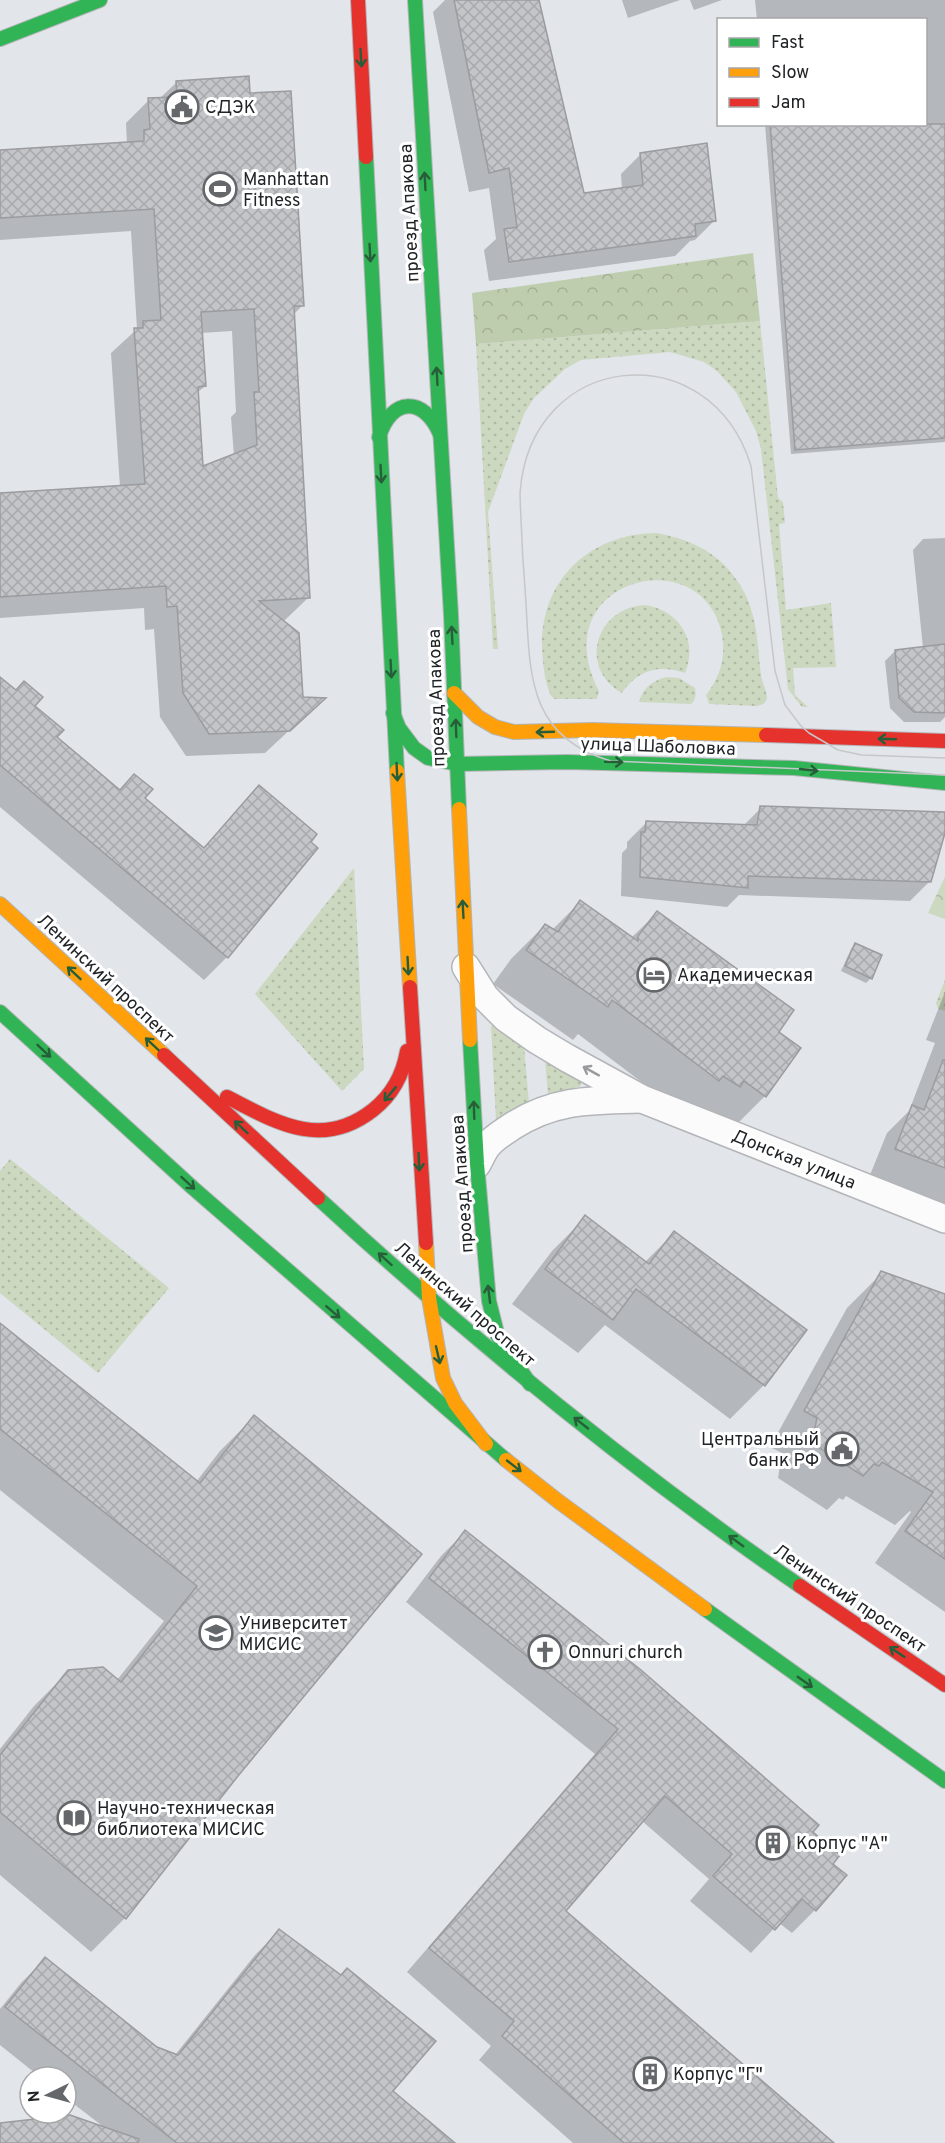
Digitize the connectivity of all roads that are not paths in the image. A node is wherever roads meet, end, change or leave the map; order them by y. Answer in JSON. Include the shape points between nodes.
{"nodes":[{"id":1,"x":100,"y":0,"type":"edge"},
{"id":2,"x":358,"y":0,"type":"edge"},
{"id":3,"x":415,"y":0,"type":"edge"},
{"id":4,"x":0,"y":39,"type":"edge"},
{"id":5,"x":440,"y":434,"type":"junction"},
{"id":6,"x":379,"y":437,"type":"junction"},
{"id":7,"x":454,"y":693,"type":"junction"},
{"id":8,"x":393,"y":713,"type":"junction"},
{"id":9,"x":945,"y":741,"type":"edge"},
{"id":10,"x":457,"y":764,"type":"junction"},
{"id":11,"x":945,"y":783,"type":"edge"},
{"id":12,"x":0,"y":904,"type":"edge"},
{"id":13,"x":466,"y":968,"type":"junction"},
{"id":14,"x":0,"y":1012,"type":"edge"},
{"id":15,"x":411,"y":1019,"type":"junction"},
{"id":16,"x":186,"y":1076,"type":"junction"},
{"id":17,"x":642,"y":1099,"type":"junction"},
{"id":18,"x":477,"y":1164,"type":"junction"},
{"id":19,"x":945,"y":1219,"type":"edge"},
{"id":20,"x":429,"y":1298,"type":"junction"},
{"id":21,"x":530,"y":1384,"type":"junction"},
{"id":22,"x":486,"y":1444,"type":"junction"},
{"id":23,"x":945,"y":1685,"type":"edge"},
{"id":24,"x":945,"y":1781,"type":"edge"}],
"edges":[{"from":1,"to":4,"type":"main road"},
{"from":2,"to":6,"type":"main road","one_way":true},
{"from":5,"to":3,"type":"main road","name":"проезд Апакова","one_way":true},
{"from":5,"to":6,"type":"main road","via":[[430,413],[408,405],[387,415]]},
{"from":7,"to":5,"type":"main road","name":"проезд Апакова","one_way":true},
{"from":6,"to":8,"type":"main road","one_way":true},
{"from":9,"to":7,"type":"main road","name":"улица Шаболовка","one_way":true,"via":[[592,730],[514,732],[478,717]]},
{"from":10,"to":7,"type":"main road","name":"проезд Апакова","one_way":true},
{"from":8,"to":10,"type":"main road","name":"улица Шаболовка","via":[[414,748],[428,758]]},
{"from":8,"to":15,"type":"main road","one_way":true},
{"from":10,"to":11,"type":"main road","name":"улица Шаболовка","one_way":true,"via":[[556,761],[794,768]]},
{"from":13,"to":10,"type":"main road","name":"проезд Апакова","one_way":true},
{"from":16,"to":12,"type":"main road","name":"Ленинский проспект","one_way":true},
{"from":17,"to":13,"type":"street","name":"Донская улица","one_way":true,"via":[[567,1058],[506,1018],[485,997]]},
{"from":18,"to":13,"type":"main road","name":"проезд Апакова","one_way":true},
{"from":14,"to":22,"type":"main road","one_way":true,"via":[[317,1298]]},
{"from":15,"to":16,"type":"main road","one_way":true,"via":[[405,1068],[393,1092],[357,1124],[336,1130],[294,1128],[268,1119]]},
{"from":15,"to":20,"type":"main road","one_way":true},
{"from":20,"to":16,"type":"main road","name":"Ленинский проспект","one_way":true},
{"from":17,"to":18,"type":"street","name":"Донская улица","via":[[554,1106],[528,1116],[489,1144]]},
{"from":17,"to":19,"type":"street","name":"Донская улица"},
{"from":21,"to":18,"type":"main road","name":"проезд Апакова","one_way":true,"via":[[498,1337],[489,1301]]},
{"from":20,"to":21,"type":"main road","name":"Ленинский проспект"},
{"from":20,"to":22,"type":"main road","one_way":true,"via":[[443,1378],[454,1403]]},
{"from":23,"to":21,"type":"main road","name":"Ленинский проспект","one_way":true,"via":[[755,1555]]},
{"from":22,"to":24,"type":"main road","one_way":true,"via":[[757,1648]]}]}
